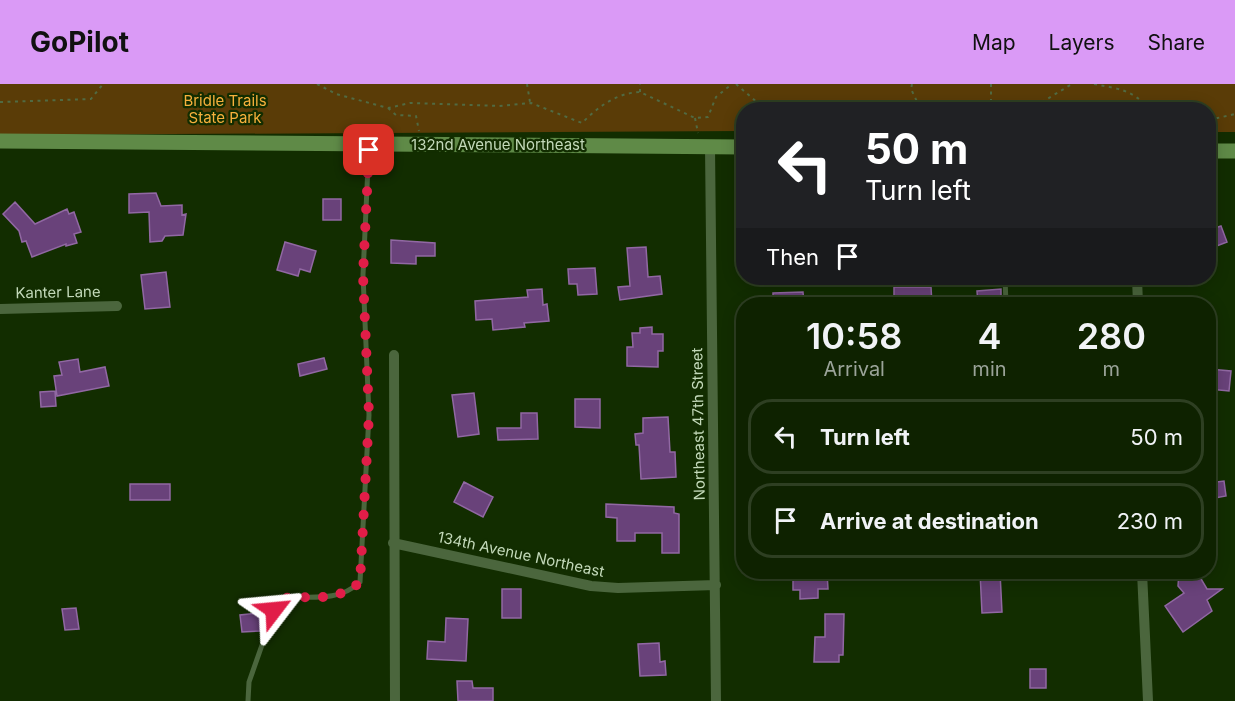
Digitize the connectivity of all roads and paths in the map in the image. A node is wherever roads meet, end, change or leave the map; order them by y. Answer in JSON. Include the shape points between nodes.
{"nodes":[{"id":1,"x":103,"y":84,"type":"edge"},
{"id":2,"x":317,"y":84,"type":"edge"},
{"id":3,"x":527,"y":84,"type":"edge"},
{"id":4,"x":640,"y":84,"type":"edge"},
{"id":5,"x":732,"y":84,"type":"edge"},
{"id":6,"x":736,"y":84,"type":"edge"},
{"id":7,"x":912,"y":84,"type":"edge"},
{"id":8,"x":991,"y":84,"type":"edge"},
{"id":9,"x":1072,"y":84,"type":"edge"},
{"id":10,"x":1094,"y":84,"type":"edge"},
{"id":11,"x":640,"y":92,"type":"junction"},
{"id":12,"x":0,"y":102,"type":"edge"},
{"id":13,"x":531,"y":102,"type":"junction"},
{"id":14,"x":757,"y":102,"type":"edge"},
{"id":15,"x":917,"y":102,"type":"edge"},
{"id":16,"x":991,"y":102,"type":"edge"},
{"id":17,"x":1042,"y":102,"type":"edge"},
{"id":18,"x":1143,"y":102,"type":"edge"},
{"id":19,"x":388,"y":108,"type":"junction"},
{"id":20,"x":1235,"y":114,"type":"edge"},
{"id":21,"x":694,"y":118,"type":"junction"},
{"id":22,"x":1216,"y":118,"type":"edge"},
{"id":23,"x":698,"y":133,"type":"dead end"},
{"id":24,"x":0,"y":141,"type":"edge"},
{"id":25,"x":369,"y":143,"type":"junction"},
{"id":26,"x":422,"y":144,"type":"junction"},
{"id":27,"x":710,"y":147,"type":"junction"},
{"id":28,"x":736,"y":147,"type":"edge"},
{"id":29,"x":1216,"y":151,"type":"edge"},
{"id":30,"x":1235,"y":151,"type":"edge"},
{"id":31,"x":117,"y":306,"type":"dead end"},
{"id":32,"x":0,"y":309,"type":"edge"},
{"id":33,"x":394,"y":355,"type":"dead end"},
{"id":34,"x":393,"y":543,"type":"junction"},
{"id":35,"x":1142,"y":579,"type":"edge"},
{"id":36,"x":716,"y":585,"type":"junction"},
{"id":37,"x":248,"y":701,"type":"edge"},
{"id":38,"x":395,"y":701,"type":"edge"},
{"id":39,"x":717,"y":701,"type":"edge"},
{"id":40,"x":1148,"y":701,"type":"edge"}],
"edges":[{"from":1,"to":12,"type":"path","via":[[91,99]]},
{"from":2,"to":19,"type":"path","via":[[336,94]]},
{"from":3,"to":13,"type":"path"},
{"from":4,"to":11,"type":"path"},
{"from":5,"to":21,"type":"path","via":[[716,97],[708,117]]},
{"from":6,"to":14,"type":"path"},
{"from":7,"to":15,"type":"path"},
{"from":8,"to":16,"type":"path"},
{"from":9,"to":17,"type":"path"},
{"from":10,"to":18,"type":"path","via":[[1111,85]]},
{"from":11,"to":13,"type":"path","via":[[630,92],[599,106],[582,123]]},
{"from":11,"to":21,"type":"path"},
{"from":13,"to":19,"type":"path","via":[[499,106],[410,103]]},
{"from":19,"to":26,"type":"path","via":[[396,115],[416,116]]},
{"from":20,"to":22,"type":"path"},
{"from":21,"to":23,"type":"path"},
{"from":24,"to":25,"type":"street","name":"132nd Avenue Northeast"},
{"from":25,"to":26,"type":"street","name":"132nd Avenue Northeast"},
{"from":25,"to":37,"type":"lane","via":[[363,275],[369,415],[360,582],[348,592],[288,597],[274,610],[249,682]]},
{"from":26,"to":27,"type":"street","name":"132nd Avenue Northeast"},
{"from":27,"to":28,"type":"street","name":"132nd Avenue Northeast"},
{"from":27,"to":36,"type":"street","name":"Northeast 47th Street"},
{"from":29,"to":30,"type":"street"},
{"from":31,"to":32,"type":"street","name":"Kanter Lane"},
{"from":33,"to":34,"type":"street"},
{"from":34,"to":36,"type":"street","name":"134th Avenue Northeast","via":[[591,586]]},
{"from":34,"to":38,"type":"street"},
{"from":35,"to":40,"type":"street"},
{"from":36,"to":39,"type":"street","name":"Northeast 47th Street"}]}
